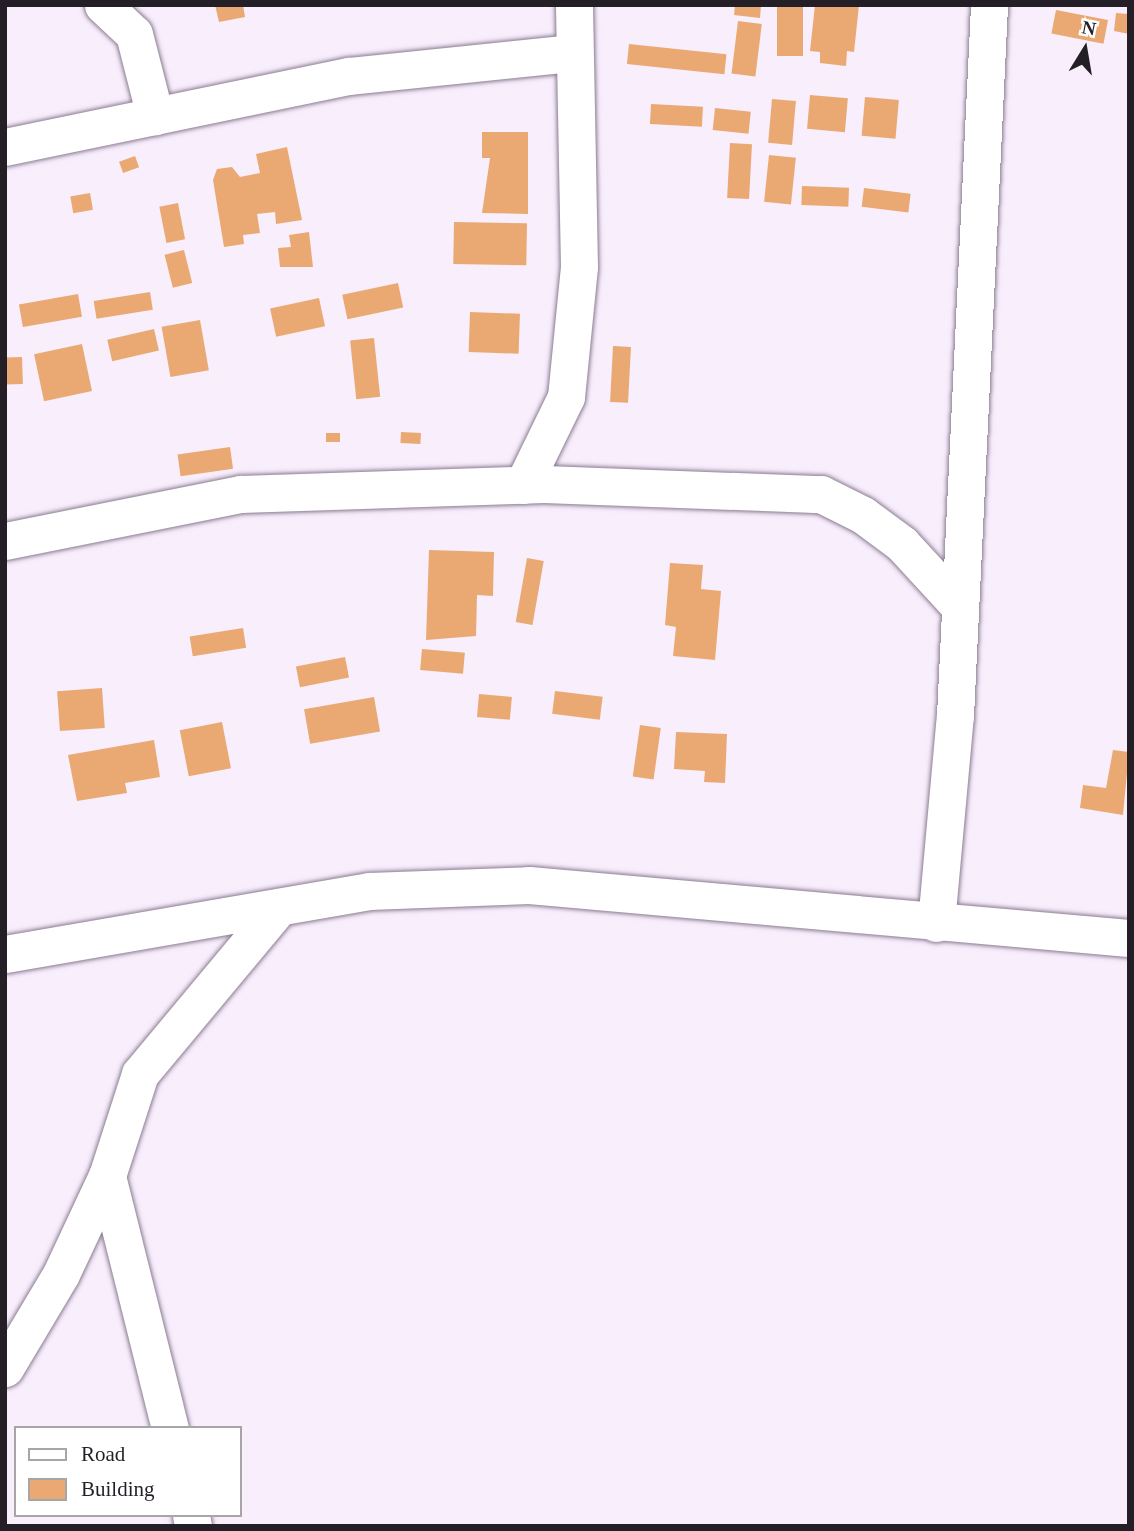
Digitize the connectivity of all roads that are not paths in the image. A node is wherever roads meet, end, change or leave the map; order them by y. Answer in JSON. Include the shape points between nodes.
{"nodes":[{"id":1,"x":103,"y":5,"type":"edge"},
{"id":2,"x":574,"y":5,"type":"edge"},
{"id":3,"x":989,"y":5,"type":"edge"},
{"id":4,"x":572,"y":53,"type":"junction"},
{"id":5,"x":155,"y":116,"type":"junction"},
{"id":6,"x":5,"y":147,"type":"edge"},
{"id":7,"x":523,"y":485,"type":"junction"},
{"id":8,"x":5,"y":541,"type":"edge"},
{"id":9,"x":958,"y":605,"type":"junction"},
{"id":10,"x":279,"y":906,"type":"junction"},
{"id":11,"x":936,"y":923,"type":"junction"},
{"id":12,"x":1129,"y":938,"type":"edge"},
{"id":13,"x":5,"y":954,"type":"edge"},
{"id":14,"x":107,"y":1176,"type":"junction"},
{"id":15,"x":5,"y":1368,"type":"edge"},
{"id":16,"x":170,"y":1426,"type":"edge"}],
"edges":[{"from":1,"to":5,"type":"street","via":[[134,34]]},
{"from":2,"to":4,"type":"street"},
{"from":3,"to":9,"type":"street"},
{"from":4,"to":5,"type":"street","via":[[349,76]]},
{"from":4,"to":7,"type":"street","via":[[579,267],[566,397]]},
{"from":5,"to":6,"type":"street"},
{"from":7,"to":8,"type":"street","via":[[240,494]]},
{"from":7,"to":9,"type":"street","via":[[821,494],[863,515],[902,544]]},
{"from":9,"to":11,"type":"street"},
{"from":10,"to":11,"type":"street","via":[[369,891],[529,885]]},
{"from":10,"to":13,"type":"street"},
{"from":10,"to":14,"type":"street","via":[[140,1074]]},
{"from":11,"to":12,"type":"street"},
{"from":14,"to":15,"type":"street","via":[[61,1274]]},
{"from":14,"to":16,"type":"street"}]}
